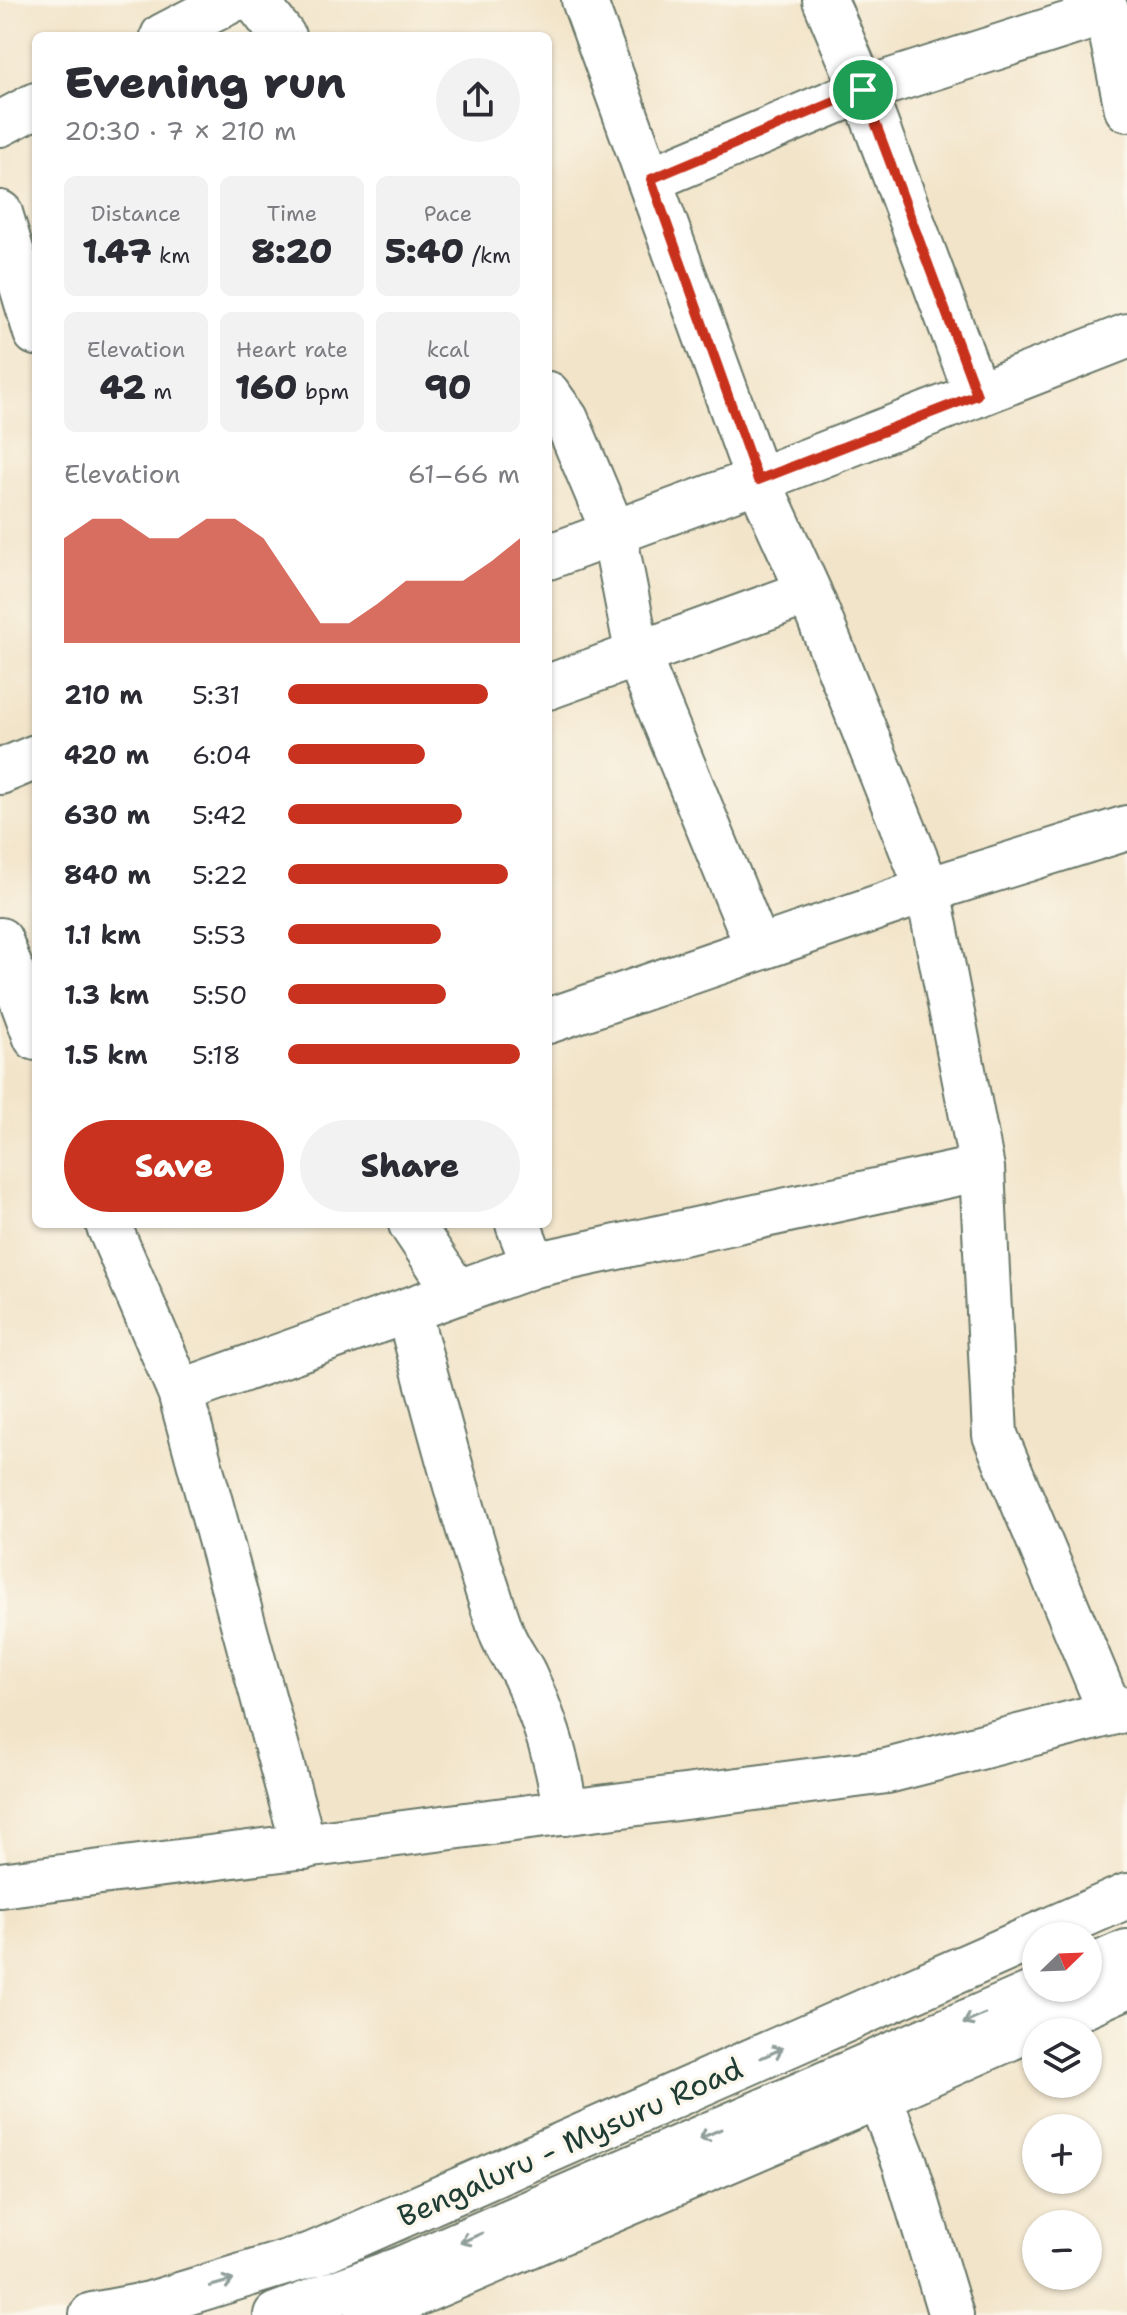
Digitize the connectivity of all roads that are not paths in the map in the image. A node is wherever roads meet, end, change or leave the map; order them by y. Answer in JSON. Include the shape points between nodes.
{"nodes":[{"id":1,"x":232,"y":0,"type":"edge"},
{"id":2,"x":255,"y":0,"type":"edge"},
{"id":3,"x":584,"y":0,"type":"edge"},
{"id":4,"x":825,"y":0,"type":"edge"},
{"id":5,"x":1104,"y":6,"type":"edge"},
{"id":6,"x":171,"y":32,"type":"edge"},
{"id":7,"x":280,"y":32,"type":"edge"},
{"id":8,"x":863,"y":90,"type":"junction"},
{"id":9,"x":32,"y":107,"type":"edge"},
{"id":10,"x":1127,"y":109,"type":"edge"},
{"id":11,"x":0,"y":124,"type":"edge"},
{"id":12,"x":651,"y":179,"type":"junction"},
{"id":13,"x":0,"y":213,"type":"edge"},
{"id":14,"x":32,"y":320,"type":"edge"},
{"id":15,"x":1127,"y":336,"type":"edge"},
{"id":16,"x":977,"y":395,"type":"junction"},
{"id":17,"x":552,"y":400,"type":"edge"},
{"id":18,"x":758,"y":480,"type":"junction"},
{"id":19,"x":614,"y":533,"type":"junction"},
{"id":20,"x":552,"y":556,"type":"edge"},
{"id":21,"x":809,"y":592,"type":"junction"},
{"id":22,"x":638,"y":656,"type":"junction"},
{"id":23,"x":552,"y":686,"type":"edge"},
{"id":24,"x":32,"y":759,"type":"edge"},
{"id":25,"x":0,"y":772,"type":"edge"},
{"id":26,"x":1127,"y":828,"type":"edge"},
{"id":27,"x":928,"y":890,"type":"junction"},
{"id":28,"x":0,"y":940,"type":"edge"},
{"id":29,"x":758,"y":948,"type":"junction"},
{"id":30,"x":552,"y":1020,"type":"edge"},
{"id":31,"x":25,"y":1027,"type":"edge"},
{"id":32,"x":982,"y":1168,"type":"junction"},
{"id":33,"x":110,"y":1228,"type":"edge"},
{"id":34,"x":414,"y":1228,"type":"edge"},
{"id":35,"x":520,"y":1228,"type":"edge"},
{"id":36,"x":534,"y":1265,"type":"junction"},
{"id":37,"x":457,"y":1293,"type":"junction"},
{"id":38,"x":408,"y":1310,"type":"junction"},
{"id":39,"x":180,"y":1392,"type":"junction"},
{"id":40,"x":1119,"y":1711,"type":"edge"},
{"id":41,"x":565,"y":1813,"type":"junction"},
{"id":42,"x":304,"y":1847,"type":"junction"},
{"id":43,"x":0,"y":1885,"type":"edge"},
{"id":44,"x":1127,"y":1896,"type":"edge"},
{"id":45,"x":1068,"y":1922,"type":"edge"},
{"id":46,"x":1022,"y":1942,"type":"edge"},
{"id":47,"x":1127,"y":1952,"type":"edge"},
{"id":48,"x":1102,"y":1963,"type":"edge"},
{"id":49,"x":1127,"y":1986,"type":"edge"},
{"id":50,"x":1022,"y":1998,"type":"edge"},
{"id":51,"x":879,"y":2096,"type":"junction"},
{"id":52,"x":92,"y":2315,"type":"edge"},
{"id":53,"x":276,"y":2315,"type":"edge"},
{"id":54,"x":367,"y":2315,"type":"edge"},
{"id":55,"x":951,"y":2315,"type":"edge"}],
"edges":[{"from":1,"to":6,"type":"street"},
{"from":2,"to":7,"type":"street"},
{"from":3,"to":12,"type":"street"},
{"from":4,"to":8,"type":"street"},
{"from":5,"to":8,"type":"street"},
{"from":5,"to":10,"type":"street"},
{"from":8,"to":12,"type":"street"},
{"from":8,"to":16,"type":"street"},
{"from":9,"to":11,"type":"street"},
{"from":12,"to":18,"type":"street"},
{"from":13,"to":14,"type":"street"},
{"from":15,"to":16,"type":"street"},
{"from":16,"to":18,"type":"street"},
{"from":17,"to":19,"type":"street","via":[[566,419]]},
{"from":18,"to":19,"type":"street"},
{"from":18,"to":21,"type":"street"},
{"from":19,"to":20,"type":"street"},
{"from":19,"to":22,"type":"street"},
{"from":21,"to":22,"type":"street"},
{"from":21,"to":27,"type":"street"},
{"from":22,"to":23,"type":"street"},
{"from":22,"to":29,"type":"street"},
{"from":24,"to":25,"type":"street"},
{"from":26,"to":27,"type":"street"},
{"from":27,"to":29,"type":"street"},
{"from":27,"to":32,"type":"street"},
{"from":28,"to":31,"type":"street"},
{"from":29,"to":30,"type":"street"},
{"from":32,"to":36,"type":"street"},
{"from":32,"to":40,"type":"street","via":[[995,1435]]},
{"from":33,"to":39,"type":"street"},
{"from":34,"to":37,"type":"street"},
{"from":35,"to":36,"type":"street"},
{"from":36,"to":37,"type":"street"},
{"from":37,"to":38,"type":"street"},
{"from":38,"to":39,"type":"street"},
{"from":38,"to":41,"type":"street","via":[[476,1557],[502,1637],[541,1716]]},
{"from":39,"to":42,"type":"street"},
{"from":40,"to":41,"type":"street","via":[[887,1771]]},
{"from":41,"to":42,"type":"street"},
{"from":42,"to":43,"type":"street"},
{"from":44,"to":45,"type":"street","name":"Bengaluru - Mysuru Road"},
{"from":52,"to":46,"type":"street","name":"Bengaluru - Mysuru Road","one_way":true,"via":[[150,2304],[314,2254]]},
{"from":47,"to":48,"type":"street"},
{"from":49,"to":51,"type":"street"},
{"from":50,"to":53,"type":"street","name":"Bengaluru - Mysuru Road","one_way":true,"via":[[401,2269]]},
{"from":51,"to":54,"type":"street"},
{"from":51,"to":55,"type":"street"}]}
